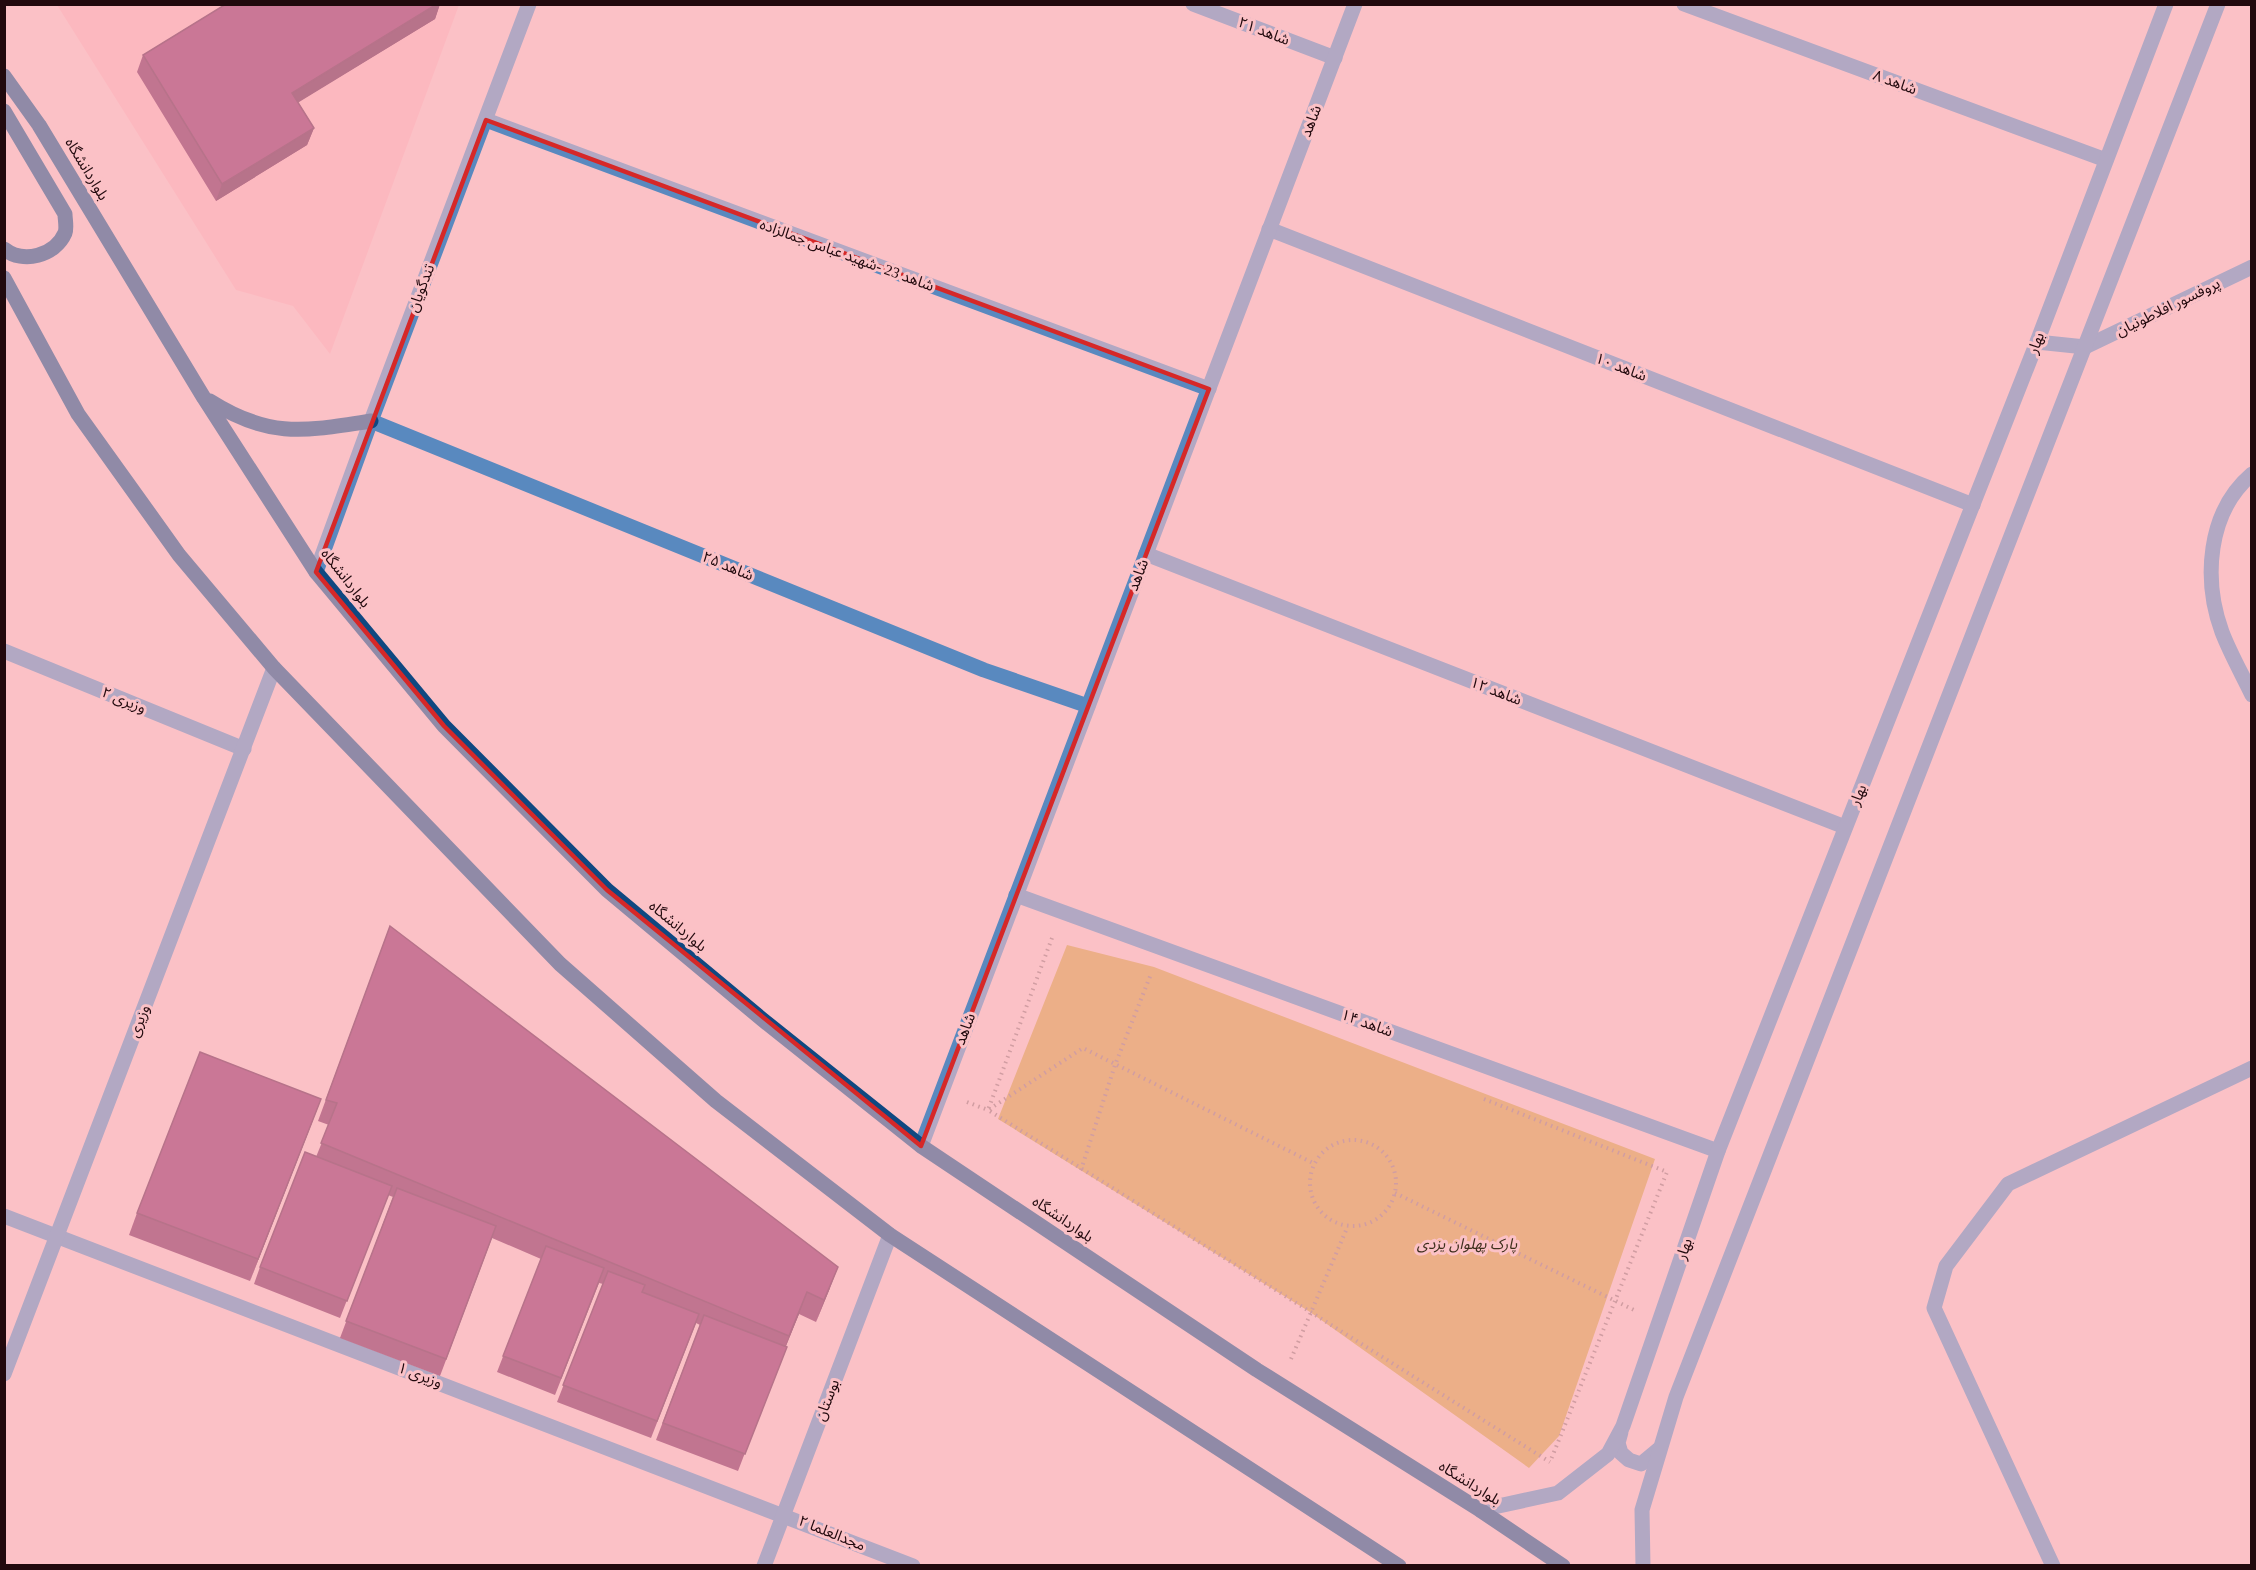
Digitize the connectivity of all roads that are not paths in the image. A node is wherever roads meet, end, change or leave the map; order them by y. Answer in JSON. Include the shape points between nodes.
{"nodes":[{"id":1,"x":529,"y":4,"type":"edge"},
{"id":2,"x":1193,"y":4,"type":"edge"},
{"id":3,"x":1355,"y":4,"type":"edge"},
{"id":4,"x":1684,"y":4,"type":"edge"},
{"id":5,"x":2166,"y":4,"type":"edge"},
{"id":6,"x":2218,"y":4,"type":"edge"},
{"id":7,"x":1335,"y":58,"type":"junction"},
{"id":8,"x":4,"y":76,"type":"edge"},
{"id":9,"x":4,"y":111,"type":"edge"},
{"id":10,"x":486,"y":120,"type":"junction"},
{"id":11,"x":2106,"y":160,"type":"junction"},
{"id":12,"x":1269,"y":230,"type":"junction"},
{"id":13,"x":4,"y":249,"type":"edge"},
{"id":14,"x":2252,"y":267,"type":"edge"},
{"id":15,"x":4,"y":278,"type":"edge"},
{"id":16,"x":2037,"y":342,"type":"junction"},
{"id":17,"x":2085,"y":347,"type":"junction"},
{"id":18,"x":1209,"y":389,"type":"junction"},
{"id":19,"x":204,"y":398,"type":"junction"},
{"id":20,"x":371,"y":421,"type":"junction"},
{"id":21,"x":2252,"y":474,"type":"edge"},
{"id":22,"x":1973,"y":505,"type":"junction"},
{"id":23,"x":1146,"y":554,"type":"junction"},
{"id":24,"x":316,"y":572,"type":"junction"},
{"id":25,"x":4,"y":651,"type":"edge"},
{"id":26,"x":274,"y":668,"type":"junction"},
{"id":27,"x":2252,"y":695,"type":"edge"},
{"id":28,"x":1088,"y":706,"type":"junction"},
{"id":29,"x":244,"y":749,"type":"junction"},
{"id":30,"x":1845,"y":827,"type":"junction"},
{"id":31,"x":1016,"y":896,"type":"junction"},
{"id":32,"x":2252,"y":1068,"type":"edge"},
{"id":33,"x":921,"y":1146,"type":"junction"},
{"id":34,"x":1718,"y":1152,"type":"junction"},
{"id":35,"x":4,"y":1216,"type":"edge"},
{"id":36,"x":890,"y":1235,"type":"junction"},
{"id":37,"x":57,"y":1236,"type":"junction"},
{"id":38,"x":4,"y":1374,"type":"edge"},
{"id":39,"x":1623,"y":1426,"type":"junction"},
{"id":40,"x":1660,"y":1448,"type":"junction"},
{"id":41,"x":1480,"y":1510,"type":"junction"},
{"id":42,"x":784,"y":1514,"type":"junction"},
{"id":43,"x":764,"y":1566,"type":"edge"},
{"id":44,"x":913,"y":1566,"type":"edge"},
{"id":45,"x":1399,"y":1566,"type":"edge"},
{"id":46,"x":1563,"y":1566,"type":"edge"},
{"id":47,"x":1642,"y":1566,"type":"edge"},
{"id":48,"x":2053,"y":1566,"type":"edge"}],
"edges":[{"from":1,"to":10,"type":"street","name":"تندگویان"},
{"from":2,"to":7,"type":"street","name":"شاهد ۲۱"},
{"from":3,"to":7,"type":"street","name":"شاهد"},
{"from":4,"to":11,"type":"street","name":"شاهد ۸"},
{"from":5,"to":11,"type":"street","name":"بهار"},
{"from":6,"to":17,"type":"street"},
{"from":7,"to":12,"type":"street","name":"شاهد"},
{"from":8,"to":19,"type":"main road","name":"بلواردانشگاه","via":[[39,125]]},
{"from":9,"to":13,"type":"main road","via":[[65,214],[65,233],[51,250],[29,258]]},
{"from":10,"to":18,"type":"street","name":"شاهد 23 -شهید عباس جمالزاده"},
{"from":10,"to":20,"type":"street","name":"تندگویان"},
{"from":11,"to":16,"type":"street","name":"بهار"},
{"from":12,"to":18,"type":"street","name":"شاهد"},
{"from":12,"to":22,"type":"street","name":"شاهد ۱۰"},
{"from":14,"to":17,"type":"street","name":"پروفسور افلاطونیان"},
{"from":15,"to":26,"type":"main road","via":[[78,414],[179,555]]},
{"from":16,"to":17,"type":"street"},
{"from":16,"to":22,"type":"street","name":"بهار"},
{"from":17,"to":40,"type":"street","via":[[1676,1397]]},
{"from":18,"to":23,"type":"street","name":"شاهد"},
{"from":19,"to":20,"type":"main road","via":[[251,423],[275,429],[309,430]]},
{"from":19,"to":24,"type":"main road","name":"بلواردانشگاه"},
{"from":20,"to":24,"type":"street","name":"تندگویان"},
{"from":20,"to":28,"type":"street","name":"شاهد ۲۵","via":[[984,670]]},
{"from":21,"to":27,"type":"street","via":[[2240,484],[2214,534],[2212,564],[2222,631]]},
{"from":22,"to":30,"type":"street","name":"بهار"},
{"from":23,"to":28,"type":"street","name":"شاهد"},
{"from":23,"to":30,"type":"street","name":"شاهد ۱۲"},
{"from":24,"to":33,"type":"main road","name":"بلواردانشگاه","via":[[444,726],[607,890]]},
{"from":25,"to":29,"type":"street","name":"وزیری ۲"},
{"from":26,"to":29,"type":"street","name":"وزیری"},
{"from":26,"to":36,"type":"main road","via":[[560,964],[716,1101]]},
{"from":28,"to":31,"type":"street","name":"شاهد"},
{"from":29,"to":37,"type":"street","name":"وزیری"},
{"from":30,"to":34,"type":"street","name":"بهار"},
{"from":31,"to":33,"type":"street","name":"شاهد"},
{"from":31,"to":34,"type":"street","name":"شاهد ۱۴"},
{"from":32,"to":48,"type":"street","via":[[2008,1184],[1946,1266],[1934,1308]]},
{"from":33,"to":41,"type":"main road","name":"بلواردانشگاه","via":[[1281,1385]]},
{"from":34,"to":39,"type":"street","name":"بهار"},
{"from":35,"to":37,"type":"street","name":"وزیری ۱"},
{"from":36,"to":42,"type":"street","name":"بوستان"},
{"from":36,"to":45,"type":"main road"},
{"from":37,"to":38,"type":"street","name":"وزیری"},
{"from":37,"to":42,"type":"street","name":"وزیری ۱"},
{"from":39,"to":40,"type":"street","via":[[1618,1443],[1621,1454],[1629,1460],[1641,1464]]},
{"from":39,"to":41,"type":"street","name":"بهار","via":[[1608,1454],[1558,1493]]},
{"from":40,"to":47,"type":"street","via":[[1642,1510]]},
{"from":41,"to":46,"type":"main road","name":"بلواردانشگاه"},
{"from":42,"to":43,"type":"street","name":"بوستان"},
{"from":42,"to":44,"type":"street","name":"مجدالعلما ۲"}]}
